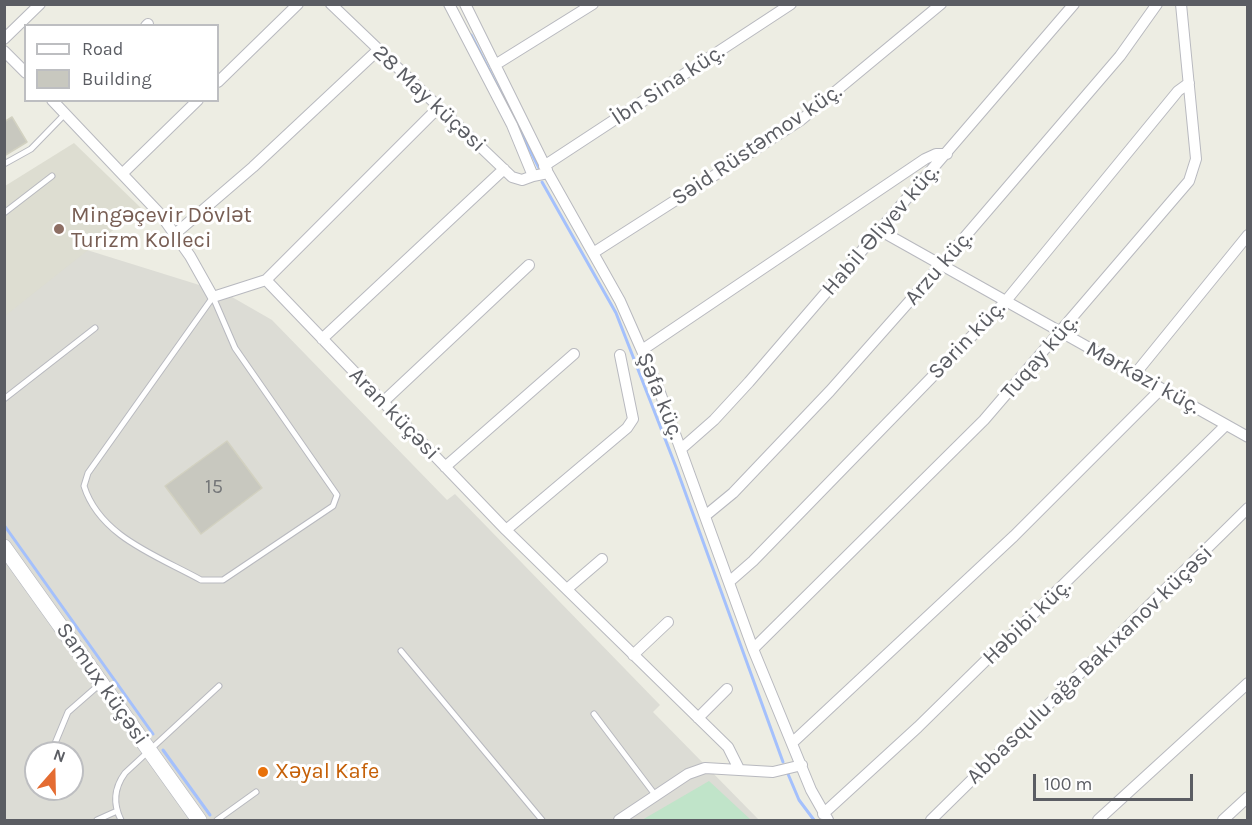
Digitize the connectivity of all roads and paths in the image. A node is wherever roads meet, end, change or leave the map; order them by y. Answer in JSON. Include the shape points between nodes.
{"nodes":[{"id":1,"x":40,"y":4,"type":"edge"},
{"id":2,"x":298,"y":4,"type":"edge"},
{"id":3,"x":331,"y":4,"type":"edge"},
{"id":4,"x":449,"y":4,"type":"edge"},
{"id":5,"x":593,"y":4,"type":"edge"},
{"id":6,"x":791,"y":4,"type":"edge"},
{"id":7,"x":941,"y":4,"type":"edge"},
{"id":8,"x":1074,"y":4,"type":"edge"},
{"id":9,"x":1157,"y":4,"type":"edge"},
{"id":10,"x":1181,"y":4,"type":"edge"},
{"id":11,"x":466,"y":5,"type":"edge"},
{"id":12,"x":4,"y":39,"type":"edge"},
{"id":13,"x":378,"y":50,"type":"junction"},
{"id":14,"x":4,"y":51,"type":"edge"},
{"id":15,"x":495,"y":65,"type":"junction"},
{"id":16,"x":24,"y":71,"type":"edge"},
{"id":17,"x":219,"y":81,"type":"edge"},
{"id":18,"x":1189,"y":84,"type":"junction"},
{"id":19,"x":196,"y":102,"type":"edge"},
{"id":20,"x":60,"y":106,"type":"edge"},
{"id":21,"x":438,"y":108,"type":"junction"},
{"id":22,"x":947,"y":154,"type":"junction"},
{"id":23,"x":4,"y":164,"type":"edge"},
{"id":24,"x":504,"y":169,"type":"junction"},
{"id":25,"x":546,"y":169,"type":"junction"},
{"id":26,"x":122,"y":174,"type":"junction"},
{"id":27,"x":52,"y":176,"type":"dead end"},
{"id":28,"x":533,"y":176,"type":"junction"},
{"id":29,"x":4,"y":213,"type":"edge"},
{"id":30,"x":881,"y":231,"type":"junction"},
{"id":31,"x":175,"y":234,"type":"junction"},
{"id":32,"x":1248,"y":235,"type":"edge"},
{"id":33,"x":593,"y":253,"type":"junction"},
{"id":34,"x":529,"y":265,"type":"dead end"},
{"id":35,"x":941,"y":266,"type":"junction"},
{"id":36,"x":266,"y":280,"type":"junction"},
{"id":37,"x":213,"y":297,"type":"junction"},
{"id":38,"x":1005,"y":302,"type":"junction"},
{"id":39,"x":95,"y":328,"type":"dead end"},
{"id":40,"x":1061,"y":332,"type":"junction"},
{"id":41,"x":322,"y":339,"type":"junction"},
{"id":42,"x":642,"y":350,"type":"junction"},
{"id":43,"x":574,"y":354,"type":"dead end"},
{"id":44,"x":620,"y":355,"type":"dead end"},
{"id":45,"x":1135,"y":374,"type":"junction"},
{"id":46,"x":1161,"y":389,"type":"junction"},
{"id":47,"x":4,"y":399,"type":"edge"},
{"id":48,"x":383,"y":402,"type":"junction"},
{"id":49,"x":1226,"y":425,"type":"junction"},
{"id":50,"x":1248,"y":437,"type":"edge"},
{"id":51,"x":681,"y":449,"type":"junction"},
{"id":52,"x":445,"y":467,"type":"junction"},
{"id":53,"x":1248,"y":508,"type":"edge"},
{"id":54,"x":705,"y":516,"type":"junction"},
{"id":55,"x":506,"y":530,"type":"junction"},
{"id":56,"x":4,"y":547,"type":"edge"},
{"id":57,"x":602,"y":559,"type":"dead end"},
{"id":58,"x":729,"y":582,"type":"junction"},
{"id":59,"x":567,"y":589,"type":"junction"},
{"id":60,"x":668,"y":622,"type":"dead end"},
{"id":61,"x":753,"y":649,"type":"junction"},
{"id":62,"x":401,"y":651,"type":"dead end"},
{"id":63,"x":633,"y":654,"type":"junction"},
{"id":64,"x":101,"y":682,"type":"junction"},
{"id":65,"x":1248,"y":683,"type":"edge"},
{"id":66,"x":219,"y":686,"type":"dead end"},
{"id":67,"x":727,"y":689,"type":"dead end"},
{"id":68,"x":594,"y":714,"type":"dead end"},
{"id":69,"x":698,"y":718,"type":"junction"},
{"id":70,"x":56,"y":741,"type":"edge"},
{"id":71,"x":792,"y":743,"type":"junction"},
{"id":72,"x":149,"y":750,"type":"junction"},
{"id":73,"x":802,"y":765,"type":"junction"},
{"id":74,"x":739,"y":769,"type":"junction"},
{"id":75,"x":256,"y":792,"type":"dead end"},
{"id":76,"x":656,"y":796,"type":"junction"},
{"id":77,"x":1248,"y":797,"type":"edge"},
{"id":78,"x":117,"y":811,"type":"junction"},
{"id":79,"x":826,"y":817,"type":"edge"},
{"id":80,"x":96,"y":820,"type":"edge"},
{"id":81,"x":121,"y":820,"type":"edge"},
{"id":82,"x":200,"y":820,"type":"edge"},
{"id":83,"x":217,"y":820,"type":"edge"},
{"id":84,"x":542,"y":820,"type":"edge"},
{"id":85,"x":619,"y":820,"type":"edge"},
{"id":86,"x":931,"y":820,"type":"edge"},
{"id":87,"x":1098,"y":820,"type":"edge"},
{"id":88,"x":1223,"y":820,"type":"edge"}],
"edges":[{"from":1,"to":12,"type":"street"},
{"from":2,"to":17,"type":"street"},
{"from":3,"to":13,"type":"street","name":"28 May küçəsi"},
{"from":4,"to":28,"type":"street","via":[[512,125]]},
{"from":5,"to":15,"type":"street"},
{"from":6,"to":25,"type":"street","name":"İbn Sina küç."},
{"from":7,"to":33,"type":"street","name":"Səid Rüstəmov küç.","via":[[801,120]]},
{"from":8,"to":22,"type":"street","name":"Habil Əliyev küç."},
{"from":9,"to":35,"type":"street","name":"Arzu küç.","via":[[1120,56]]},
{"from":10,"to":18,"type":"street","name":"Tuqay küç."},
{"from":11,"to":15,"type":"street","name":"Şəfa küç."},
{"from":13,"to":21,"type":"street","name":"28 May küçəsi"},
{"from":13,"to":31,"type":"street"},
{"from":14,"to":16,"type":"street"},
{"from":15,"to":25,"type":"street","name":"Şəfa küç."},
{"from":18,"to":38,"type":"street","name":"Sərin küç.","via":[[1178,91]]},
{"from":18,"to":40,"type":"street","name":"Tuqay küç.","via":[[1196,159],[1189,181]]},
{"from":19,"to":26,"type":"street"},
{"from":20,"to":23,"type":"lane","via":[[31,148]]},
{"from":20,"to":26,"type":"street"},
{"from":21,"to":24,"type":"street","name":"28 May küçəsi"},
{"from":21,"to":36,"type":"street"},
{"from":22,"to":30,"type":"street","name":"Habil Əliyev küç."},
{"from":22,"to":42,"type":"street","via":[[925,159]]},
{"from":24,"to":28,"type":"street","name":"28 May küçəsi","via":[[517,179]]},
{"from":24,"to":41,"type":"street"},
{"from":25,"to":28,"type":"street"},
{"from":25,"to":33,"type":"street","name":"Şəfa küç."},
{"from":26,"to":31,"type":"street"},
{"from":27,"to":29,"type":"lane"},
{"from":30,"to":35,"type":"street","name":"Mərkəzi küç."},
{"from":30,"to":51,"type":"street","name":"Habil Əliyev küç.","via":[[749,382]]},
{"from":31,"to":37,"type":"street"},
{"from":32,"to":45,"type":"street"},
{"from":33,"to":42,"type":"street","name":"Şəfa küç."},
{"from":34,"to":48,"type":"street"},
{"from":35,"to":38,"type":"street","name":"Mərkəzi küç."},
{"from":35,"to":54,"type":"street","name":"Arzu küç.","via":[[830,391],[733,493]]},
{"from":36,"to":37,"type":"street"},
{"from":36,"to":41,"type":"street","name":"Aran küçəsi"},
{"from":37,"to":37,"type":"lane","via":[[88,472],[84,486],[99,516],[118,535],[201,580],[212,582],[223,580],[333,506],[337,495],[235,348]]},
{"from":38,"to":40,"type":"street","name":"Mərkəzi küç."},
{"from":38,"to":58,"type":"street","name":"Sərin küç."},
{"from":39,"to":47,"type":"lane"},
{"from":40,"to":45,"type":"street","name":"Mərkəzi küç."},
{"from":40,"to":61,"type":"street","name":"Tuqay küç.","via":[[984,420]]},
{"from":41,"to":48,"type":"street","name":"Aran küçəsi"},
{"from":42,"to":51,"type":"street","name":"Şəfa küç."},
{"from":43,"to":52,"type":"street"},
{"from":44,"to":55,"type":"street","via":[[633,419]]},
{"from":45,"to":46,"type":"street","name":"Mərkəzi küç."},
{"from":46,"to":49,"type":"street","name":"Mərkəzi küç."},
{"from":46,"to":71,"type":"street","via":[[1014,536]]},
{"from":48,"to":52,"type":"street","name":"Aran küçəsi"},
{"from":49,"to":50,"type":"street","name":"Mərkəzi küç."},
{"from":49,"to":79,"type":"street","name":"Həbibi küç."},
{"from":51,"to":54,"type":"street","name":"Şəfa küç."},
{"from":52,"to":55,"type":"street","name":"Aran küçəsi"},
{"from":53,"to":86,"type":"street","name":"Abbasqulu ağa Bakıxanov küçəsi"},
{"from":54,"to":58,"type":"street","name":"Şəfa küç."},
{"from":55,"to":59,"type":"street","name":"Aran küçəsi"},
{"from":56,"to":64,"type":"main road","name":"Samux küçəsi"},
{"from":57,"to":59,"type":"street"},
{"from":58,"to":61,"type":"street","name":"Şəfa küç."},
{"from":59,"to":63,"type":"street","name":"Aran küçəsi"},
{"from":60,"to":63,"type":"street"},
{"from":61,"to":71,"type":"street","name":"Şəfa küç."},
{"from":62,"to":84,"type":"lane"},
{"from":63,"to":69,"type":"street","name":"Aran küçəsi"},
{"from":64,"to":70,"type":"lane","via":[[68,712]]},
{"from":64,"to":72,"type":"main road","name":"Samux küçəsi"},
{"from":65,"to":87,"type":"street"},
{"from":66,"to":72,"type":"lane"},
{"from":67,"to":69,"type":"street"},
{"from":68,"to":76,"type":"lane"},
{"from":69,"to":74,"type":"street","name":"Aran küçəsi","via":[[728,747]]},
{"from":71,"to":73,"type":"street","name":"Şəfa küç."},
{"from":72,"to":78,"type":"lane","via":[[119,781]]},
{"from":72,"to":82,"type":"main road","name":"Samux küçəsi"},
{"from":73,"to":74,"type":"street","via":[[773,772]]},
{"from":73,"to":79,"type":"street","name":"Şəfa küç."},
{"from":74,"to":76,"type":"street","via":[[705,768],[688,774]]},
{"from":75,"to":83,"type":"lane"},
{"from":76,"to":85,"type":"street"},
{"from":77,"to":88,"type":"street"},
{"from":78,"to":80,"type":"lane"},
{"from":78,"to":81,"type":"lane"}]}
